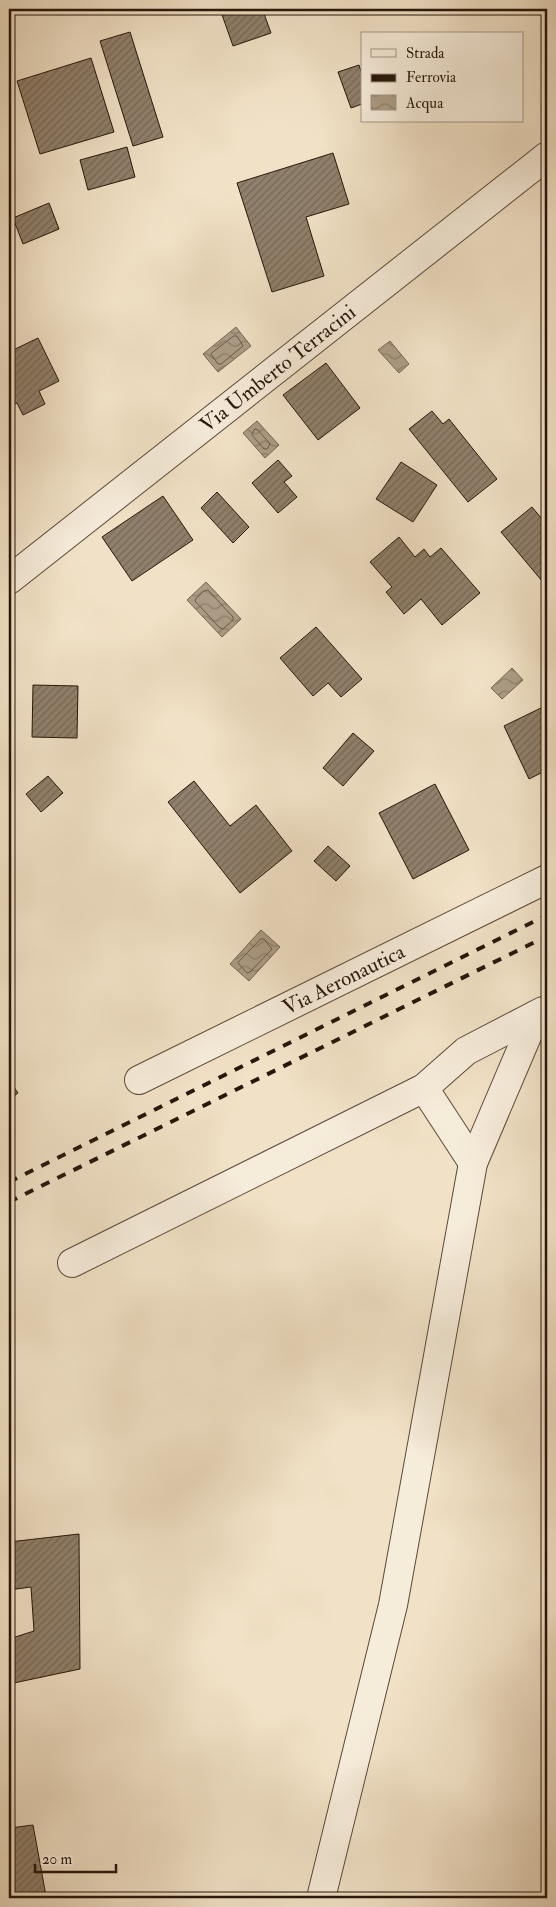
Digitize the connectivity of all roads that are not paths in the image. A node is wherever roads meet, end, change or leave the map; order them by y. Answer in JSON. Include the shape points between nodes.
{"nodes":[{"id":1,"x":547,"y":156,"type":"edge"},
{"id":2,"x":9,"y":580,"type":"edge"},
{"id":3,"x":547,"y":879,"type":"edge"},
{"id":4,"x":542,"y":1012,"type":"edge"},
{"id":5,"x":139,"y":1080,"type":"dead end"},
{"id":6,"x":424,"y":1088,"type":"junction"},
{"id":7,"x":473,"y":1163,"type":"junction"},
{"id":8,"x":72,"y":1263,"type":"dead end"},
{"id":9,"x":320,"y":1898,"type":"edge"}],
"edges":[{"from":1,"to":2,"type":"street","name":"Via Umberto Terracini"},
{"from":3,"to":5,"type":"street","name":"Via Aeronautica"},
{"from":4,"to":6,"type":"street","via":[[466,1051]]},
{"from":4,"to":7,"type":"street"},
{"from":6,"to":7,"type":"street"},
{"from":6,"to":8,"type":"street"},
{"from":7,"to":9,"type":"street","via":[[393,1605]]}]}
